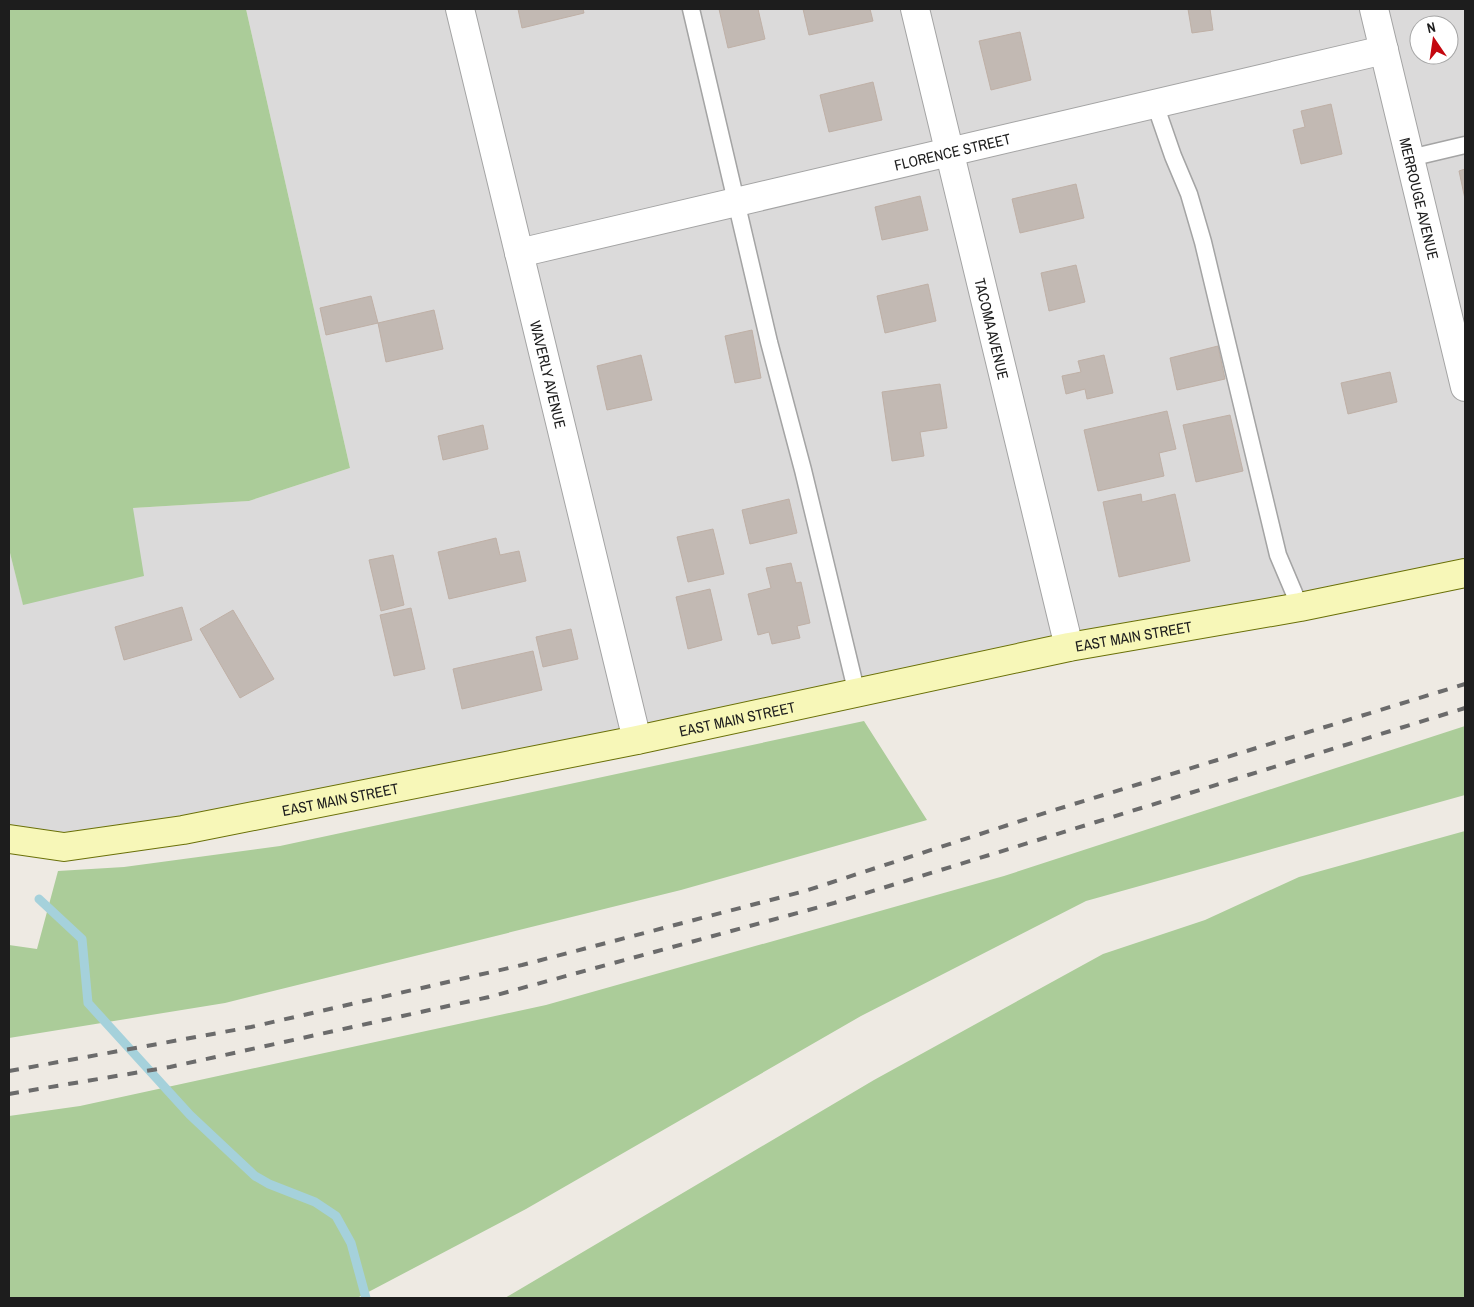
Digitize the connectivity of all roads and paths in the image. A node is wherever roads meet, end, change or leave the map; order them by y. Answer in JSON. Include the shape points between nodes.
{"nodes":[{"id":1,"x":460,"y":9,"type":"edge"},
{"id":2,"x":691,"y":9,"type":"edge"},
{"id":3,"x":915,"y":9,"type":"edge"},
{"id":4,"x":1374,"y":9,"type":"edge"},
{"id":5,"x":1384,"y":50,"type":"junction"},
{"id":6,"x":1155,"y":104,"type":"junction"},
{"id":7,"x":1465,"y":145,"type":"edge"},
{"id":8,"x":950,"y":152,"type":"junction"},
{"id":9,"x":1410,"y":158,"type":"junction"},
{"id":10,"x":737,"y":201,"type":"junction"},
{"id":11,"x":519,"y":253,"type":"junction"},
{"id":12,"x":1465,"y":388,"type":"edge"},
{"id":13,"x":1465,"y":573,"type":"edge"},
{"id":14,"x":1300,"y":606,"type":"junction"},
{"id":15,"x":1069,"y":647,"type":"junction"},
{"id":16,"x":856,"y":694,"type":"junction"},
{"id":17,"x":637,"y":740,"type":"junction"},
{"id":18,"x":9,"y":838,"type":"edge"}],
"edges":[{"from":1,"to":11,"type":"street","name":"WAVERLY AVENUE"},
{"from":2,"to":10,"type":"lane"},
{"from":3,"to":8,"type":"street","name":"TACOMA AVENUE"},
{"from":4,"to":5,"type":"street","name":"MERROUGE AVENUE"},
{"from":5,"to":6,"type":"street","name":"FLORENCE STREET"},
{"from":5,"to":9,"type":"street","name":"MERROUGE AVENUE"},
{"from":6,"to":8,"type":"street","name":"FLORENCE STREET"},
{"from":6,"to":14,"type":"lane","via":[[1189,194],[1203,242],[1278,555]]},
{"from":7,"to":9,"type":"lane"},
{"from":8,"to":10,"type":"street","name":"FLORENCE STREET"},
{"from":8,"to":15,"type":"street","name":"TACOMA AVENUE"},
{"from":9,"to":12,"type":"street","name":"MERROUGE AVENUE"},
{"from":10,"to":11,"type":"street","name":"FLORENCE STREET"},
{"from":10,"to":16,"type":"lane"},
{"from":11,"to":17,"type":"street","name":"WAVERLY AVENUE"},
{"from":13,"to":14,"type":"street","name":"EAST MAIN STREET"},
{"from":14,"to":15,"type":"street","name":"EAST MAIN STREET"},
{"from":15,"to":16,"type":"street","name":"EAST MAIN STREET"},
{"from":16,"to":17,"type":"street","name":"EAST MAIN STREET"},
{"from":17,"to":18,"type":"street","name":"EAST MAIN STREET","via":[[184,830],[64,847]]}]}
